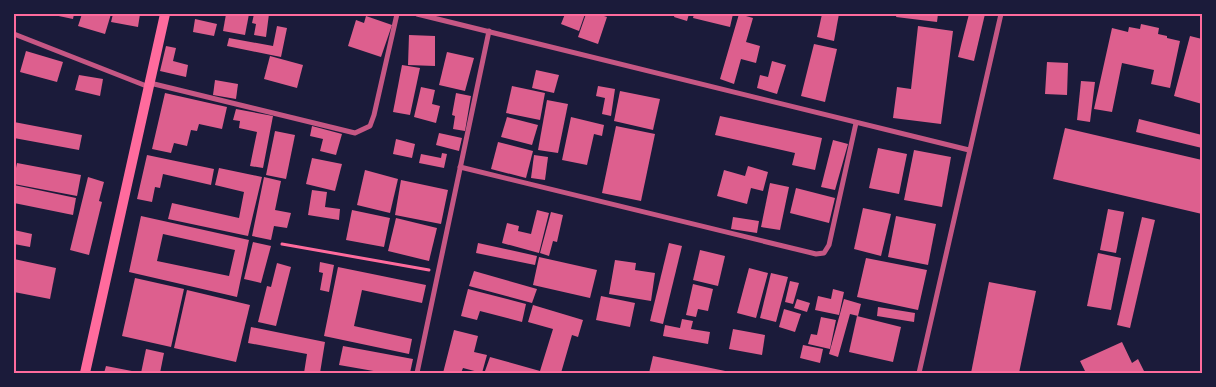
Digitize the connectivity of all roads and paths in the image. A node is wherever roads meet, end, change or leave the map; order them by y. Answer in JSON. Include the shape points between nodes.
{"nodes":[{"id":1,"x":165,"y":14,"type":"edge"},
{"id":2,"x":397,"y":14,"type":"edge"},
{"id":3,"x":417,"y":14,"type":"edge"},
{"id":4,"x":1001,"y":14,"type":"edge"},
{"id":5,"x":488,"y":31,"type":"junction"},
{"id":6,"x":14,"y":34,"type":"edge"},
{"id":7,"x":149,"y":87,"type":"junction"},
{"id":8,"x":856,"y":123,"type":"junction"},
{"id":9,"x":969,"y":150,"type":"junction"},
{"id":10,"x":460,"y":167,"type":"junction"},
{"id":11,"x":282,"y":244,"type":"dead end"},
{"id":12,"x":439,"y":272,"type":"junction"},
{"id":13,"x":85,"y":373,"type":"edge"},
{"id":14,"x":417,"y":373,"type":"edge"},
{"id":15,"x":919,"y":373,"type":"edge"}],
"edges":[{"from":1,"to":7,"type":"main road"},
{"from":2,"to":7,"type":"street","via":[[374,115],[370,126],[355,133],[150,83]]},
{"from":3,"to":5,"type":"street"},
{"from":4,"to":9,"type":"street"},
{"from":5,"to":8,"type":"street"},
{"from":5,"to":10,"type":"street"},
{"from":6,"to":7,"type":"street"},
{"from":7,"to":13,"type":"main road"},
{"from":8,"to":9,"type":"street"},
{"from":8,"to":10,"type":"street","via":[[829,245],[824,253],[816,254]]},
{"from":9,"to":15,"type":"street"},
{"from":10,"to":12,"type":"street"},
{"from":11,"to":12,"type":"path"},
{"from":12,"to":14,"type":"street"}]}
